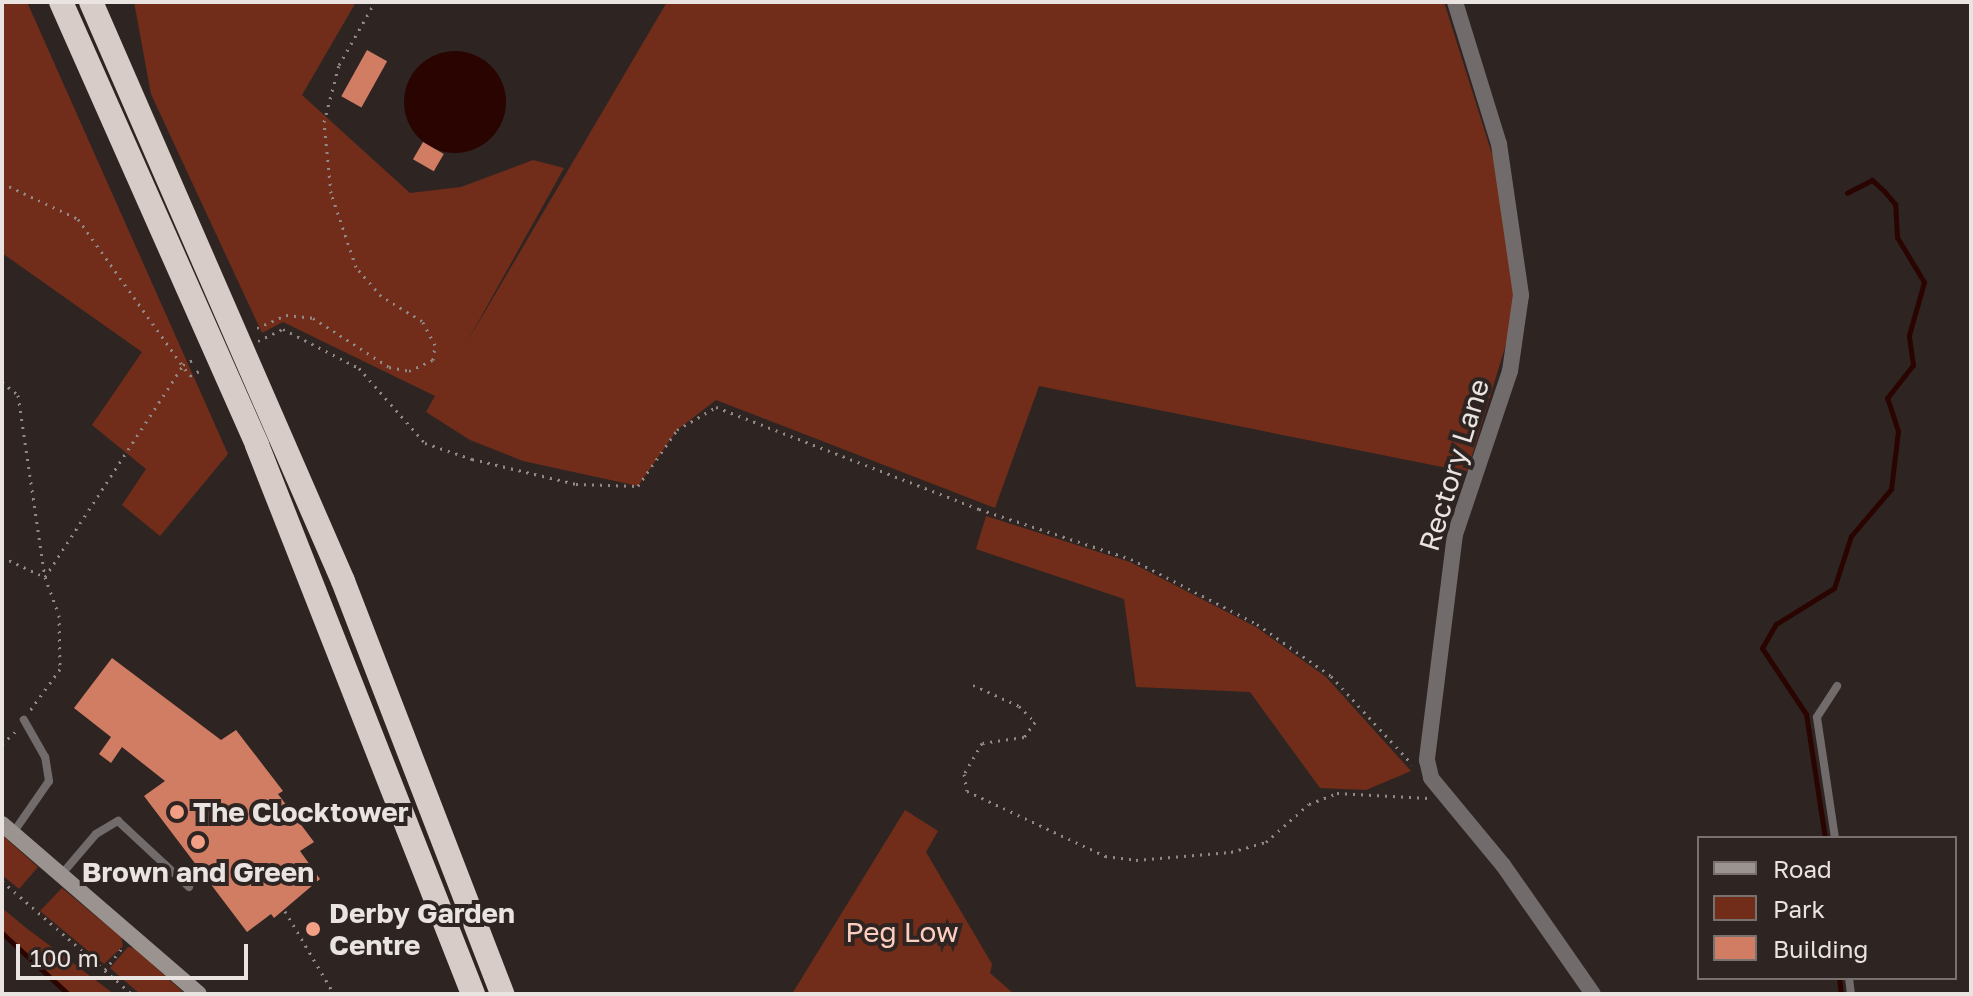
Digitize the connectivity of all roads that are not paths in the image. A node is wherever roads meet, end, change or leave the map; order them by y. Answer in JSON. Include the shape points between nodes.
{"nodes":[{"id":1,"x":61,"y":2,"type":"edge"},
{"id":2,"x":91,"y":2,"type":"edge"},
{"id":3,"x":1455,"y":2,"type":"edge"},
{"id":4,"x":1837,"y":686,"type":"dead end"},
{"id":5,"x":24,"y":720,"type":"road end"},
{"id":6,"x":8,"y":828,"type":"edge"},
{"id":7,"x":1835,"y":836,"type":"edge"},
{"id":8,"x":61,"y":875,"type":"junction"},
{"id":9,"x":189,"y":887,"type":"dead end"},
{"id":10,"x":199,"y":994,"type":"edge"},
{"id":11,"x":473,"y":994,"type":"edge"},
{"id":12,"x":502,"y":994,"type":"edge"},
{"id":13,"x":1593,"y":994,"type":"edge"}],
"edges":[{"from":1,"to":11,"type":"highway","via":[[263,459]]},
{"from":2,"to":12,"type":"highway","via":[[343,581]]},
{"from":3,"to":13,"type":"street","name":"Rectory Lane","via":[[1499,144],[1521,295],[1510,371],[1455,534],[1427,760],[1431,778]]},
{"from":4,"to":7,"type":"lane","via":[[1817,717]]},
{"from":5,"to":6,"type":"lane","via":[[45,757],[49,781]]},
{"from":6,"to":8,"type":"main road"},
{"from":8,"to":9,"type":"lane","via":[[96,834],[118,821]]},
{"from":8,"to":10,"type":"main road"}]}
